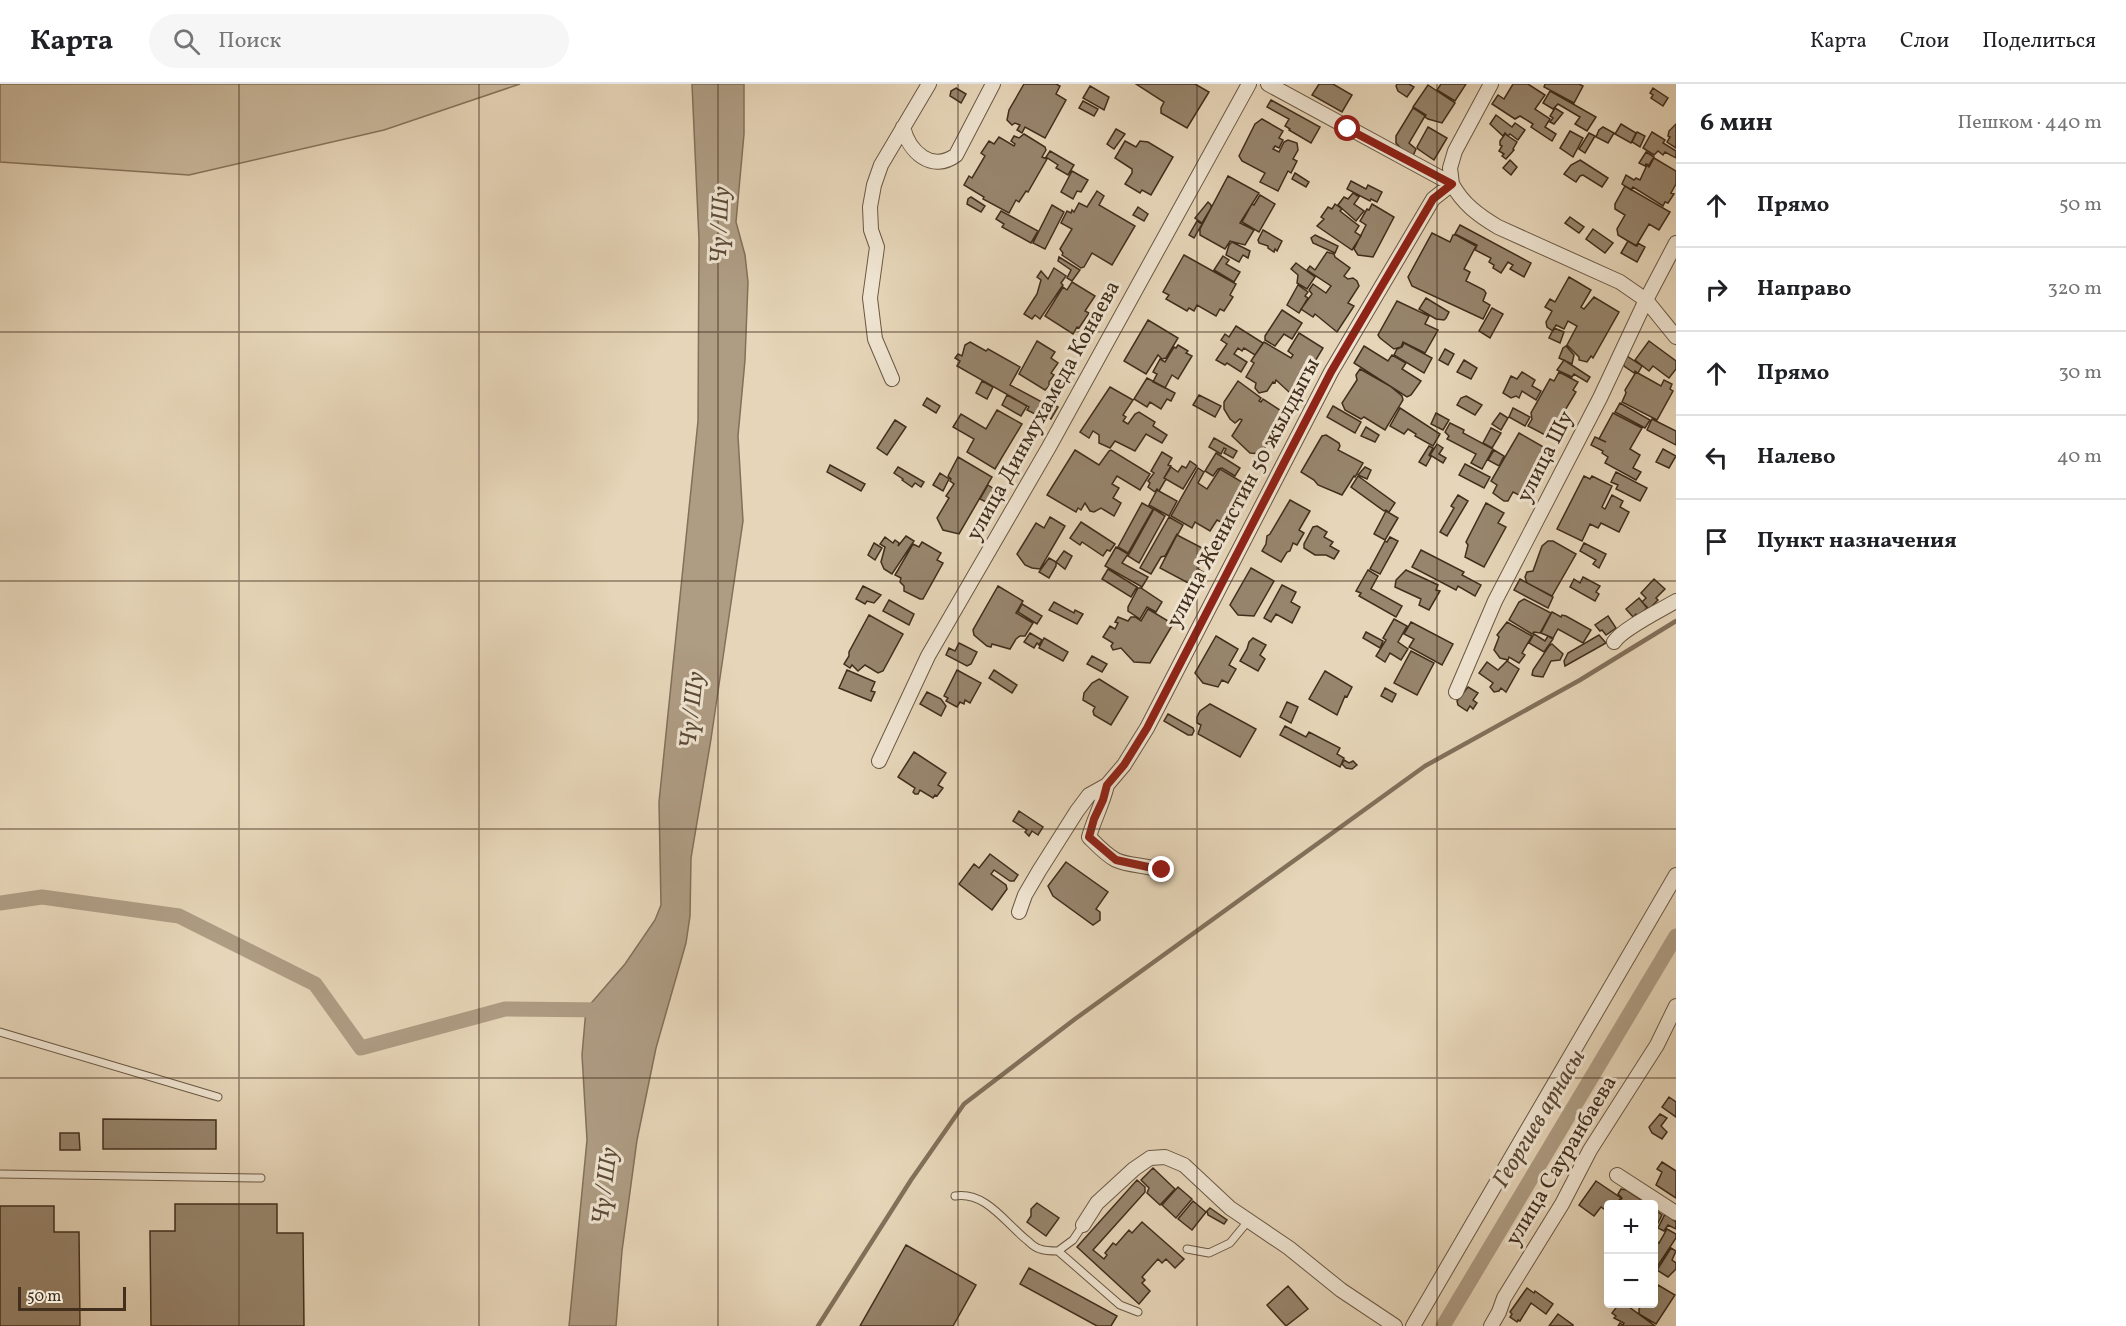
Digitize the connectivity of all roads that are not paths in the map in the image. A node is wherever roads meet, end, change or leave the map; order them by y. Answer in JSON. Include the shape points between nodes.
{"nodes":[{"id":1,"x":929,"y":84,"type":"edge"},
{"id":2,"x":993,"y":84,"type":"edge"},
{"id":3,"x":1249,"y":84,"type":"edge"},
{"id":4,"x":1268,"y":84,"type":"edge"},
{"id":5,"x":1491,"y":84,"type":"edge"},
{"id":6,"x":903,"y":127,"type":"junction"},
{"id":7,"x":1452,"y":184,"type":"junction"},
{"id":8,"x":1676,"y":243,"type":"edge"},
{"id":9,"x":1646,"y":300,"type":"junction"},
{"id":10,"x":1676,"y":337,"type":"edge"},
{"id":11,"x":892,"y":379,"type":"dead end"},
{"id":12,"x":1676,"y":602,"type":"edge"},
{"id":13,"x":1614,"y":642,"type":"dead end"},
{"id":14,"x":1456,"y":692,"type":"dead end"},
{"id":15,"x":879,"y":761,"type":"dead end"},
{"id":16,"x":1107,"y":785,"type":"junction"},
{"id":17,"x":1164,"y":872,"type":"dead end"},
{"id":18,"x":1676,"y":875,"type":"edge"},
{"id":19,"x":1019,"y":912,"type":"dead end"},
{"id":20,"x":1673,"y":1013,"type":"edge"},
{"id":21,"x":0,"y":1032,"type":"edge"},
{"id":22,"x":218,"y":1097,"type":"dead end"},
{"id":23,"x":0,"y":1174,"type":"edge"},
{"id":24,"x":1617,"y":1175,"type":"dead end"},
{"id":25,"x":261,"y":1178,"type":"dead end"},
{"id":26,"x":955,"y":1196,"type":"dead end"},
{"id":27,"x":1676,"y":1213,"type":"edge"},
{"id":28,"x":1249,"y":1220,"type":"junction"},
{"id":29,"x":1083,"y":1225,"type":"joint"},
{"id":30,"x":1187,"y":1249,"type":"dead end"},
{"id":31,"x":1058,"y":1251,"type":"junction"},
{"id":32,"x":1138,"y":1312,"type":"dead end"},
{"id":33,"x":1395,"y":1326,"type":"edge"},
{"id":34,"x":1413,"y":1326,"type":"edge"},
{"id":35,"x":1491,"y":1326,"type":"edge"}],
"edges":[{"from":1,"to":6,"type":"street"},
{"from":2,"to":6,"type":"street","via":[[956,155],[948,161],[938,163],[920,155],[911,148]]},
{"from":3,"to":15,"type":"street","name":"улица Динмухамеда Конаева","via":[[1049,447],[928,656]]},
{"from":4,"to":7,"type":"street"},
{"from":5,"to":7,"type":"street","via":[[1455,151],[1450,168]]},
{"from":6,"to":11,"type":"street","via":[[881,165],[870,207],[877,247],[870,298],[875,339]]},
{"from":7,"to":9,"type":"street","via":[[1465,204],[1481,217],[1620,282]]},
{"from":7,"to":16,"type":"street","name":"улица Женистин 50 жылдыгы","via":[[1433,199],[1331,372],[1147,728]]},
{"from":8,"to":9,"type":"street","name":"улица Шу"},
{"from":9,"to":10,"type":"street"},
{"from":9,"to":14,"type":"street","name":"улица Шу","via":[[1495,601]]},
{"from":12,"to":13,"type":"street","via":[[1630,628]]},
{"from":16,"to":17,"type":"street","via":[[1089,837],[1116,860]]},
{"from":16,"to":19,"type":"street","name":"улица Женистин 50 жылдыгы","via":[[1089,795],[1077,811],[1025,895]]},
{"from":18,"to":34,"type":"street"},
{"from":20,"to":35,"type":"street","name":"улица Сауранбаева"},
{"from":21,"to":22,"type":"lane"},
{"from":23,"to":25,"type":"lane"},
{"from":24,"to":27,"type":"street"},
{"from":26,"to":31,"type":"lane","via":[[966,1194],[981,1201],[1039,1249]]},
{"from":28,"to":29,"type":"street","via":[[1184,1166],[1165,1158],[1150,1158],[1097,1203]]},
{"from":28,"to":30,"type":"lane","via":[[1230,1243],[1209,1253]]},
{"from":28,"to":33,"type":"street"},
{"from":29,"to":31,"type":"lane","via":[[1073,1240]]},
{"from":31,"to":32,"type":"lane","via":[[1120,1305]]}]}
